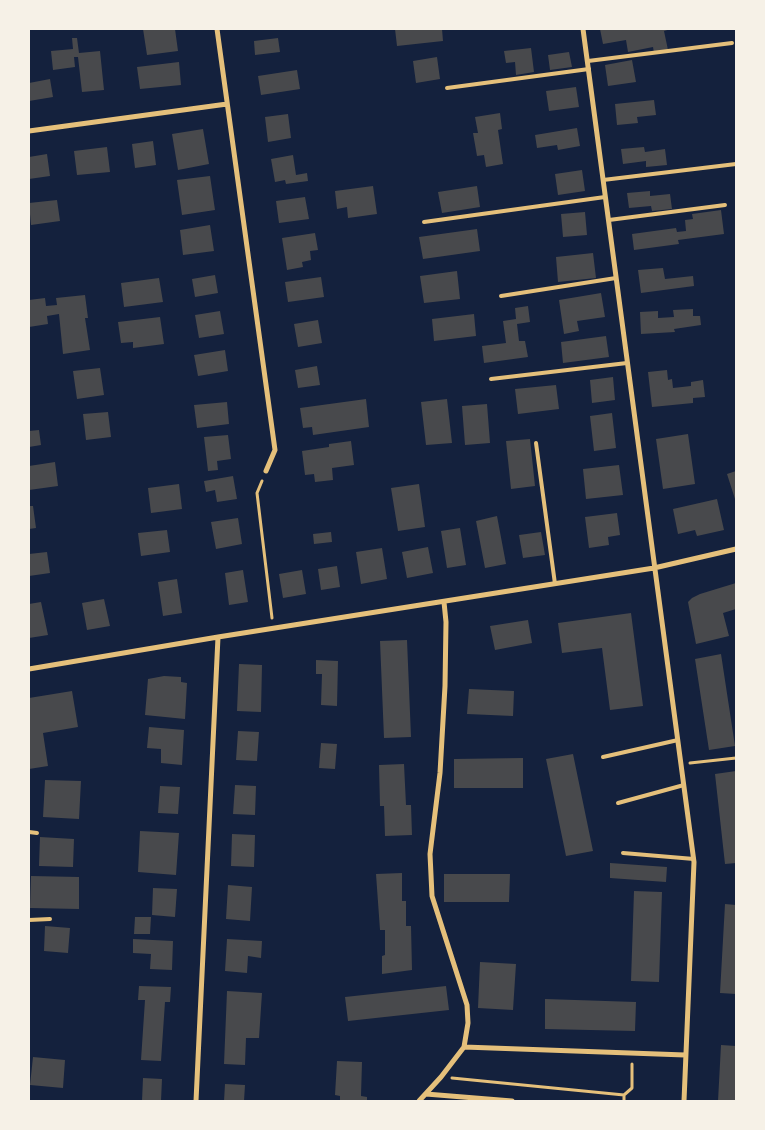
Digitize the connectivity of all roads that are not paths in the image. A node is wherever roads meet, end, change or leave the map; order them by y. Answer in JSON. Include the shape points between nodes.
{"nodes":[{"id":1,"x":216,"y":29,"type":"edge"},
{"id":2,"x":583,"y":29,"type":"edge"},
{"id":3,"x":732,"y":43,"type":"dead end"},
{"id":4,"x":588,"y":61,"type":"junction"},
{"id":5,"x":589,"y":69,"type":"junction"},
{"id":6,"x":447,"y":88,"type":"dead end"},
{"id":7,"x":227,"y":104,"type":"junction"},
{"id":8,"x":29,"y":131,"type":"edge"},
{"id":9,"x":736,"y":164,"type":"edge"},
{"id":10,"x":604,"y":180,"type":"junction"},
{"id":11,"x":606,"y":196,"type":"junction"},
{"id":12,"x":725,"y":206,"type":"dead end"},
{"id":13,"x":609,"y":220,"type":"junction"},
{"id":14,"x":424,"y":222,"type":"dead end"},
{"id":15,"x":616,"y":278,"type":"junction"},
{"id":16,"x":502,"y":296,"type":"dead end"},
{"id":17,"x":627,"y":363,"type":"junction"},
{"id":18,"x":491,"y":379,"type":"dead end"},
{"id":19,"x":536,"y":443,"type":"dead end"},
{"id":20,"x":266,"y":472,"type":"road end"},
{"id":21,"x":736,"y":549,"type":"edge"},
{"id":22,"x":654,"y":568,"type":"junction"},
{"id":23,"x":555,"y":584,"type":"junction"},
{"id":24,"x":444,"y":602,"type":"junction"},
{"id":25,"x":218,"y":637,"type":"junction"},
{"id":26,"x":29,"y":670,"type":"edge"},
{"id":27,"x":678,"y":740,"type":"junction"},
{"id":28,"x":603,"y":757,"type":"dead end"},
{"id":29,"x":684,"y":785,"type":"junction"},
{"id":30,"x":618,"y":803,"type":"dead end"},
{"id":31,"x":29,"y":832,"type":"edge"},
{"id":32,"x":37,"y":833,"type":"dead end"},
{"id":33,"x":623,"y":853,"type":"dead end"},
{"id":34,"x":694,"y":859,"type":"junction"},
{"id":35,"x":50,"y":919,"type":"dead end"},
{"id":36,"x":29,"y":920,"type":"edge"},
{"id":37,"x":464,"y":1047,"type":"junction"},
{"id":38,"x":685,"y":1055,"type":"junction"},
{"id":39,"x":426,"y":1094,"type":"junction"},
{"id":40,"x":196,"y":1101,"type":"edge"},
{"id":41,"x":419,"y":1101,"type":"edge"},
{"id":42,"x":512,"y":1101,"type":"edge"},
{"id":43,"x":684,"y":1101,"type":"edge"}],
"edges":[{"from":1,"to":7,"type":"street"},
{"from":2,"to":4,"type":"street"},
{"from":3,"to":4,"type":"lane"},
{"from":4,"to":5,"type":"street"},
{"from":5,"to":6,"type":"lane"},
{"from":5,"to":10,"type":"street"},
{"from":7,"to":8,"type":"street"},
{"from":7,"to":20,"type":"street","via":[[275,450]]},
{"from":9,"to":10,"type":"lane"},
{"from":10,"to":11,"type":"street"},
{"from":11,"to":13,"type":"street"},
{"from":11,"to":14,"type":"lane"},
{"from":12,"to":13,"type":"lane"},
{"from":13,"to":15,"type":"street"},
{"from":15,"to":16,"type":"lane"},
{"from":15,"to":17,"type":"street"},
{"from":17,"to":18,"type":"lane"},
{"from":17,"to":22,"type":"street"},
{"from":19,"to":23,"type":"lane"},
{"from":21,"to":22,"type":"street"},
{"from":22,"to":23,"type":"street"},
{"from":22,"to":27,"type":"street"},
{"from":23,"to":24,"type":"street"},
{"from":24,"to":25,"type":"street"},
{"from":24,"to":37,"type":"street","via":[[441,764],[430,854],[432,896],[467,1006]]},
{"from":25,"to":26,"type":"street"},
{"from":25,"to":40,"type":"street"},
{"from":27,"to":28,"type":"lane"},
{"from":27,"to":29,"type":"street"},
{"from":29,"to":30,"type":"lane"},
{"from":29,"to":34,"type":"street"},
{"from":31,"to":32,"type":"lane"},
{"from":33,"to":34,"type":"lane"},
{"from":34,"to":38,"type":"street"},
{"from":35,"to":36,"type":"lane"},
{"from":37,"to":38,"type":"street"},
{"from":37,"to":39,"type":"street"},
{"from":38,"to":43,"type":"street"},
{"from":39,"to":41,"type":"street"},
{"from":39,"to":42,"type":"street"}]}
